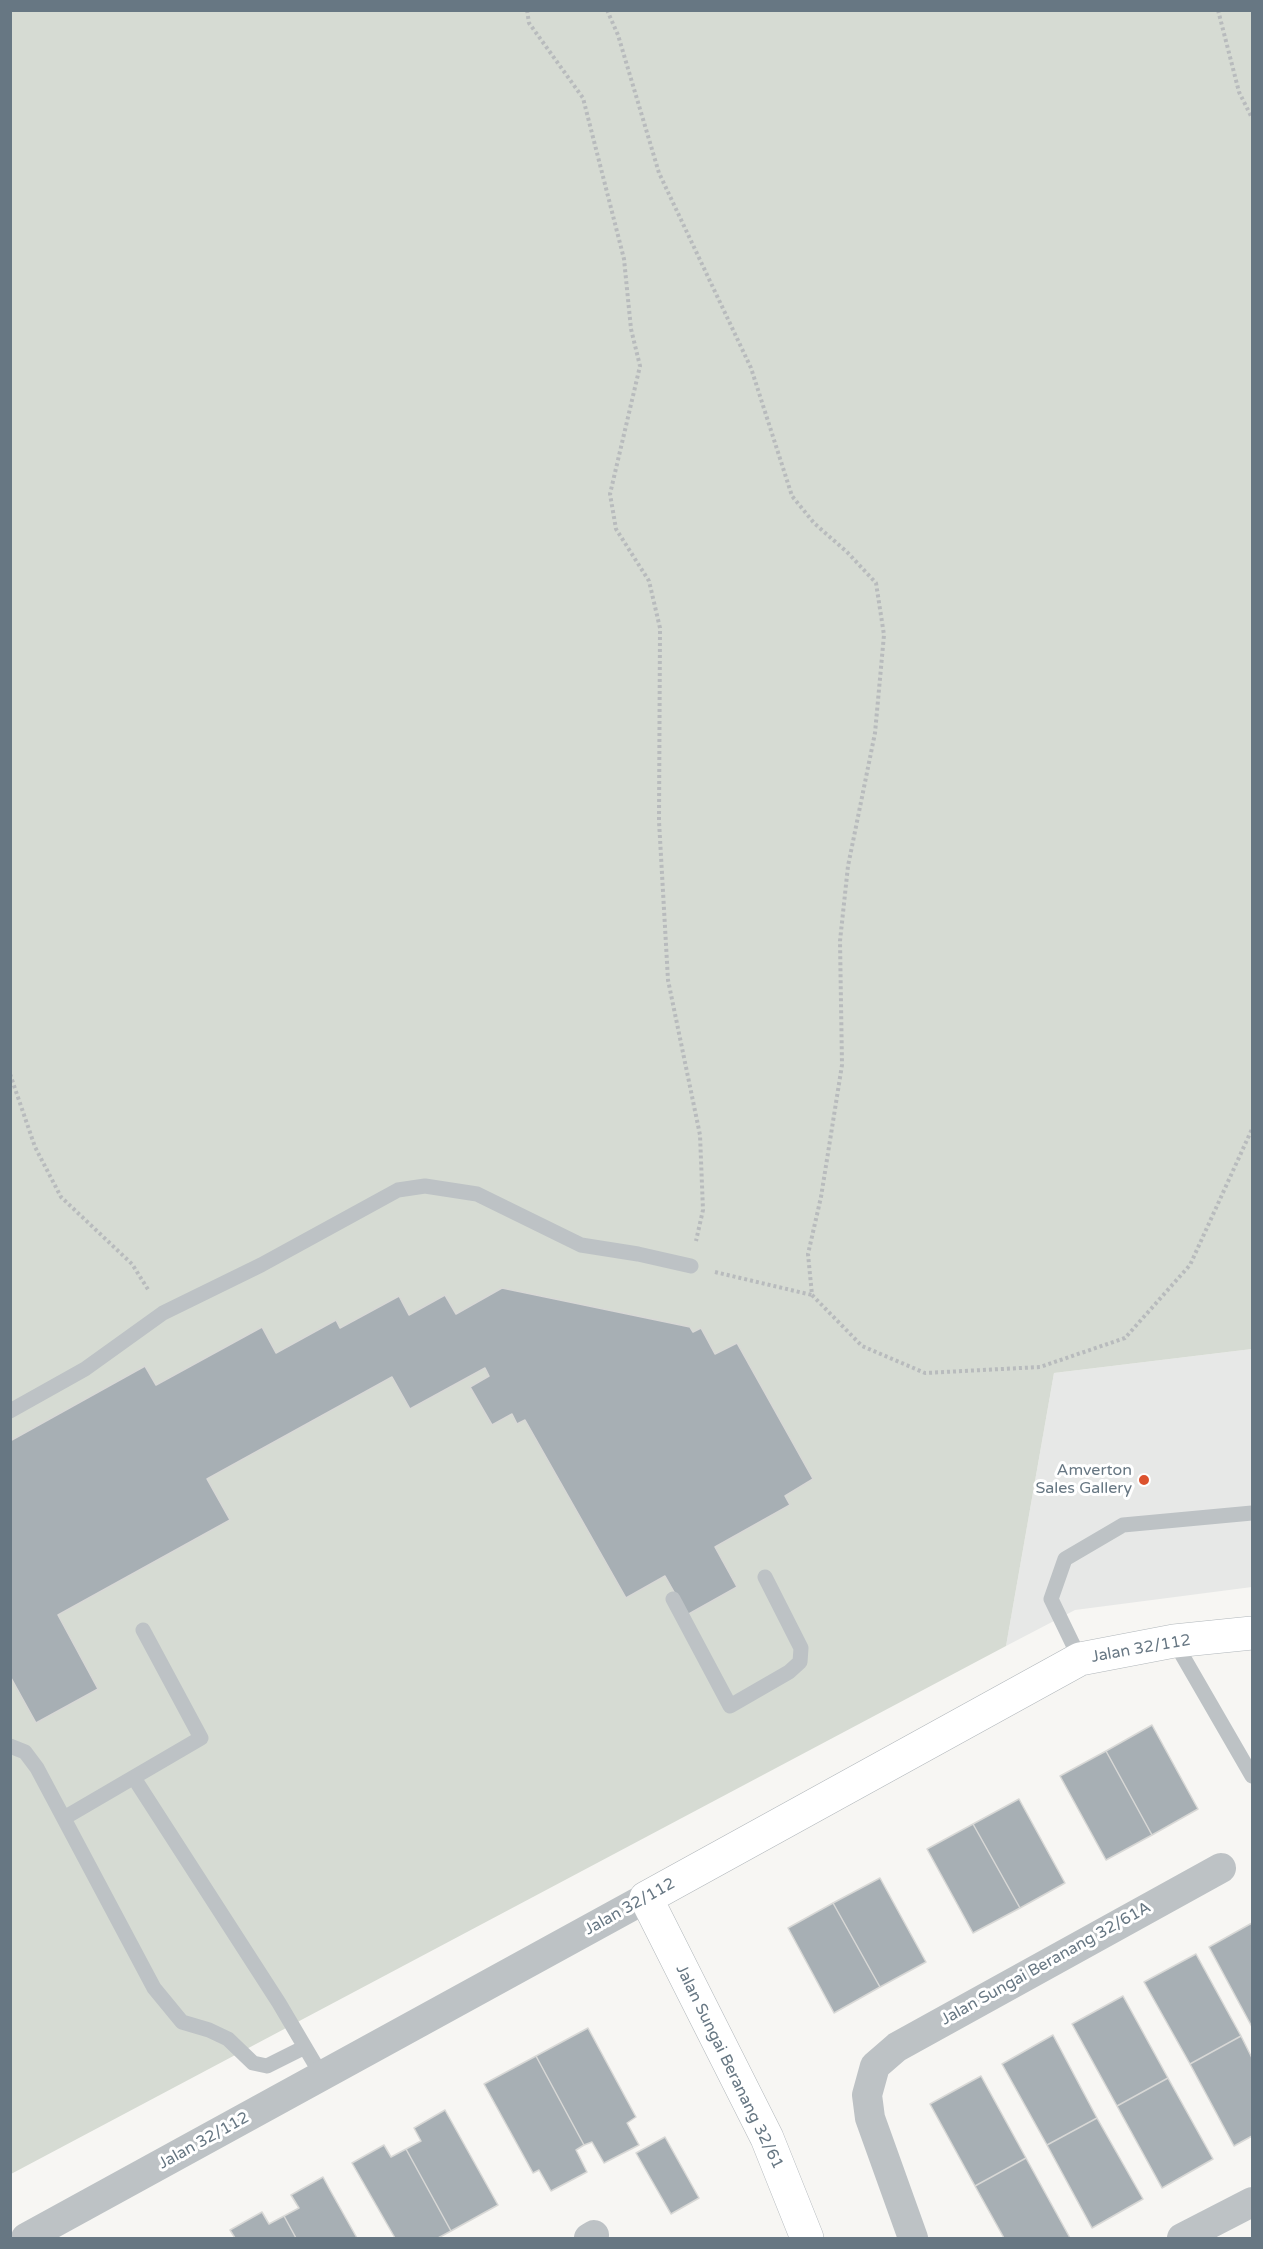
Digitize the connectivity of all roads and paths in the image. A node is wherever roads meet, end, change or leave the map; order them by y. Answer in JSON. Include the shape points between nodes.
{"nodes":[{"id":1,"x":527,"y":10,"type":"edge"},
{"id":2,"x":607,"y":10,"type":"edge"},
{"id":3,"x":1218,"y":10,"type":"edge"},
{"id":4,"x":1252,"y":118,"type":"edge"},
{"id":5,"x":10,"y":1074,"type":"edge"},
{"id":6,"x":1252,"y":1129,"type":"edge"},
{"id":7,"x":691,"y":1266,"type":"junction"},
{"id":8,"x":812,"y":1294,"type":"junction"},
{"id":9,"x":163,"y":1313,"type":"junction"},
{"id":10,"x":10,"y":1411,"type":"edge"},
{"id":11,"x":1252,"y":1513,"type":"edge"},
{"id":12,"x":765,"y":1577,"type":"dead end"},
{"id":13,"x":674,"y":1599,"type":"dead end"},
{"id":14,"x":143,"y":1630,"type":"dead end"},
{"id":15,"x":1252,"y":1633,"type":"edge"},
{"id":16,"x":1174,"y":1641,"type":"junction"},
{"id":17,"x":1080,"y":1659,"type":"junction"},
{"id":18,"x":10,"y":1746,"type":"edge"},
{"id":19,"x":1252,"y":1776,"type":"edge"},
{"id":20,"x":134,"y":1778,"type":"junction"},
{"id":21,"x":64,"y":1818,"type":"junction"},
{"id":22,"x":1221,"y":1868,"type":"dead end"},
{"id":23,"x":646,"y":1898,"type":"junction"},
{"id":24,"x":305,"y":2047,"type":"junction"},
{"id":25,"x":321,"y":2076,"type":"junction"},
{"id":26,"x":1252,"y":2202,"type":"edge"},
{"id":27,"x":26,"y":2238,"type":"edge"},
{"id":28,"x":807,"y":2238,"type":"edge"},
{"id":29,"x":913,"y":2238,"type":"edge"},
{"id":30,"x":1182,"y":2238,"type":"edge"}],
"edges":[{"from":1,"to":7,"type":"path","via":[[528,23],[583,98],[624,259],[631,329],[640,366],[610,494],[616,529],[650,581],[660,628],[659,821],[668,980],[700,1135],[703,1210]]},
{"from":2,"to":8,"type":"path","via":[[659,173],[751,368],[792,496],[876,583],[884,635],[876,722],[847,876],[840,941],[842,1065],[808,1254]]},
{"from":3,"to":4,"type":"path","via":[[1239,92]]},
{"from":5,"to":9,"type":"path","via":[[35,1147],[61,1197],[132,1264]]},
{"from":6,"to":8,"type":"path","via":[[1190,1265],[1125,1338],[1040,1367],[925,1373],[862,1346]]},
{"from":7,"to":8,"type":"path"},
{"from":7,"to":9,"type":"lane","via":[[581,1245],[477,1194],[425,1186],[398,1190]]},
{"from":9,"to":10,"type":"lane","via":[[85,1369]]},
{"from":11,"to":17,"type":"lane","via":[[1123,1525],[1065,1559],[1051,1599]]},
{"from":12,"to":13,"type":"lane","via":[[801,1648],[800,1662],[730,1706]]},
{"from":14,"to":20,"type":"lane","via":[[201,1737]]},
{"from":15,"to":16,"type":"street","name":"Jalan 32/112"},
{"from":16,"to":17,"type":"street","name":"Jalan 32/112"},
{"from":16,"to":19,"type":"lane"},
{"from":17,"to":23,"type":"street","name":"Jalan 32/112"},
{"from":18,"to":21,"type":"lane","via":[[25,1752],[37,1768]]},
{"from":20,"to":21,"type":"lane"},
{"from":20,"to":24,"type":"lane"},
{"from":21,"to":24,"type":"lane","via":[[154,1988],[182,2022],[228,2039],[253,2063],[267,2066]]},
{"from":22,"to":29,"type":"street","name":"Jalan Sungai Beranang 32/61A","via":[[897,2047],[875,2066],[867,2095],[870,2118]]},
{"from":23,"to":25,"type":"street","name":"Jalan 32/112"},
{"from":23,"to":28,"type":"street","name":"Jalan Sungai Beranang 32/61","via":[[767,2138]]},
{"from":24,"to":25,"type":"lane"},
{"from":25,"to":27,"type":"street","name":"Jalan 32/112"},
{"from":26,"to":30,"type":"street"}]}
